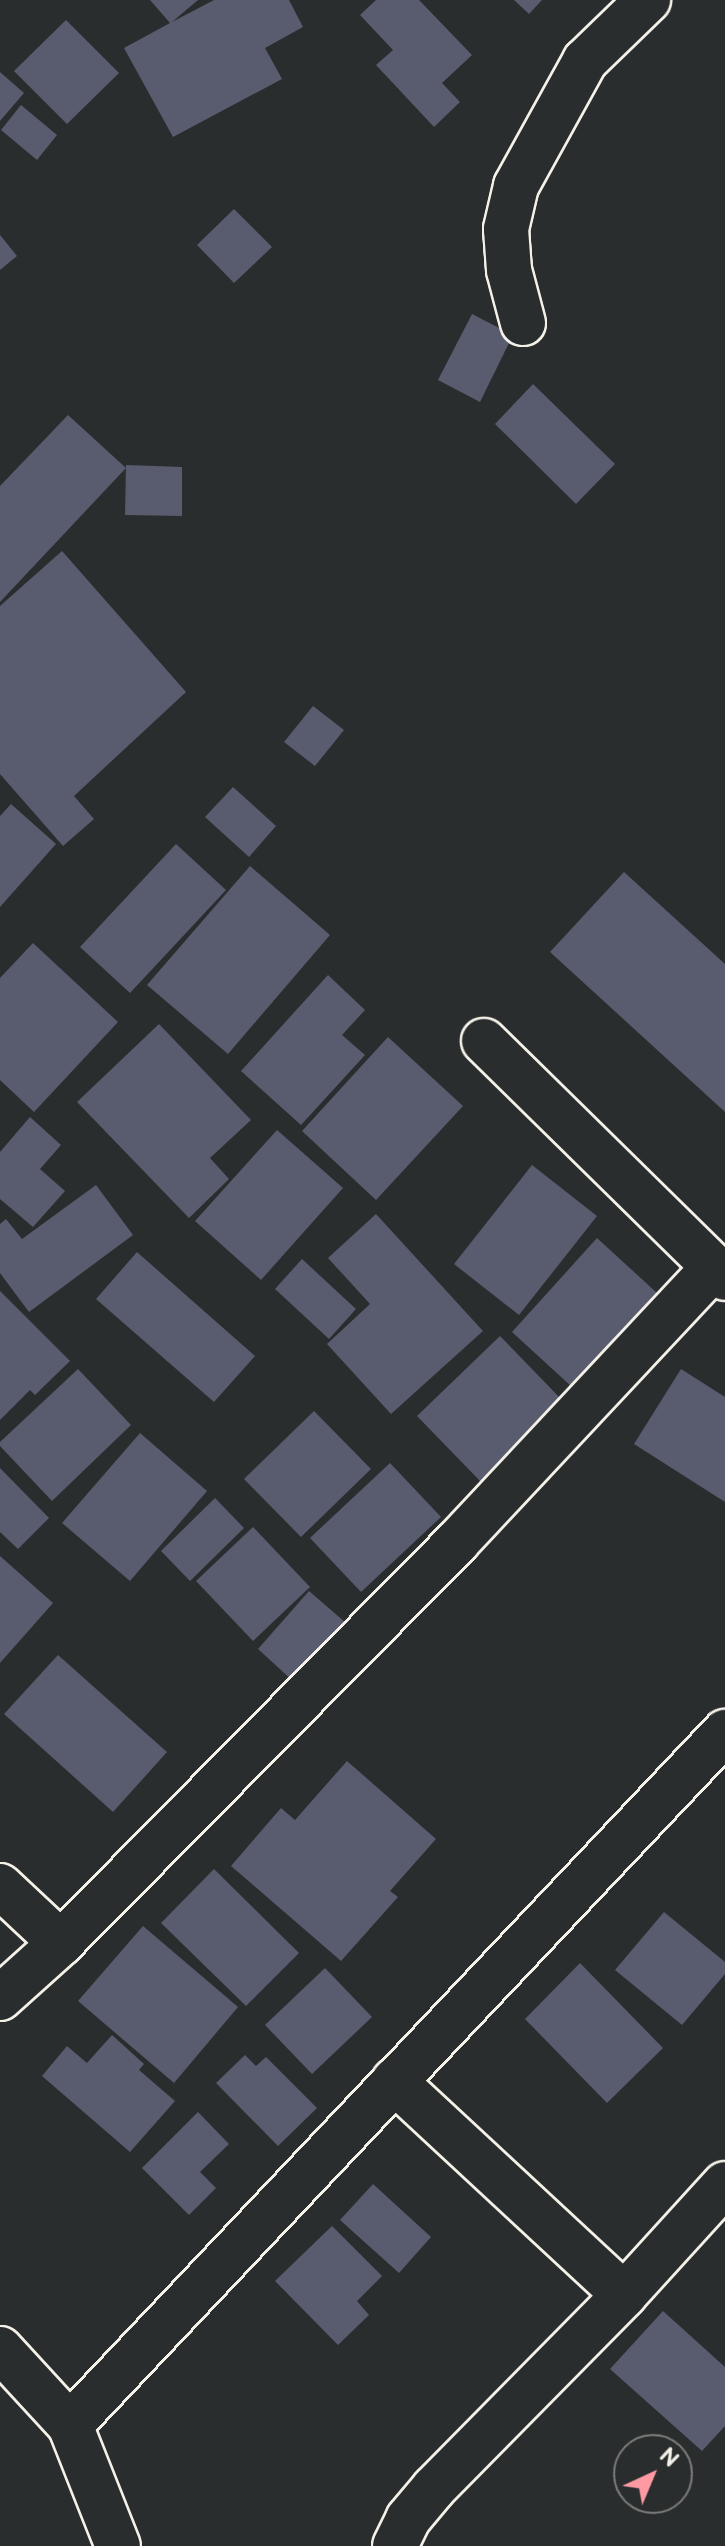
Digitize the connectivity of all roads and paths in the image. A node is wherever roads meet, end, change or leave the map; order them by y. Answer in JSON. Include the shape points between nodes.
{"nodes":[{"id":1,"x":648,"y":0,"type":"edge"},
{"id":2,"x":523,"y":323,"type":"dead end"},
{"id":3,"x":484,"y":1041,"type":"dead end"},
{"id":4,"x":720,"y":1272,"type":"edge"},
{"id":5,"x":725,"y":1732,"type":"edge"},
{"id":6,"x":0,"y":1886,"type":"edge"},
{"id":7,"x":61,"y":1943,"type":"junction"},
{"id":8,"x":0,"y":1998,"type":"edge"},
{"id":9,"x":394,"y":2081,"type":"junction"},
{"id":10,"x":725,"y":2184,"type":"edge"},
{"id":11,"x":624,"y":2295,"type":"junction"},
{"id":12,"x":0,"y":2349,"type":"edge"},
{"id":13,"x":70,"y":2425,"type":"junction"},
{"id":14,"x":118,"y":2546,"type":"edge"},
{"id":15,"x":395,"y":2546,"type":"edge"}],
"edges":[{"from":1,"to":2,"type":"street","via":[[585,61],[516,186],[506,229],[509,270]]},
{"from":3,"to":4,"type":"street"},
{"from":4,"to":7,"type":"street"},
{"from":5,"to":9,"type":"street"},
{"from":6,"to":7,"type":"street"},
{"from":7,"to":8,"type":"street"},
{"from":9,"to":11,"type":"street"},
{"from":9,"to":13,"type":"street"},
{"from":10,"to":11,"type":"street"},
{"from":11,"to":15,"type":"street","via":[[434,2488],[408,2519]]},
{"from":12,"to":13,"type":"street"},
{"from":13,"to":14,"type":"street"}]}
